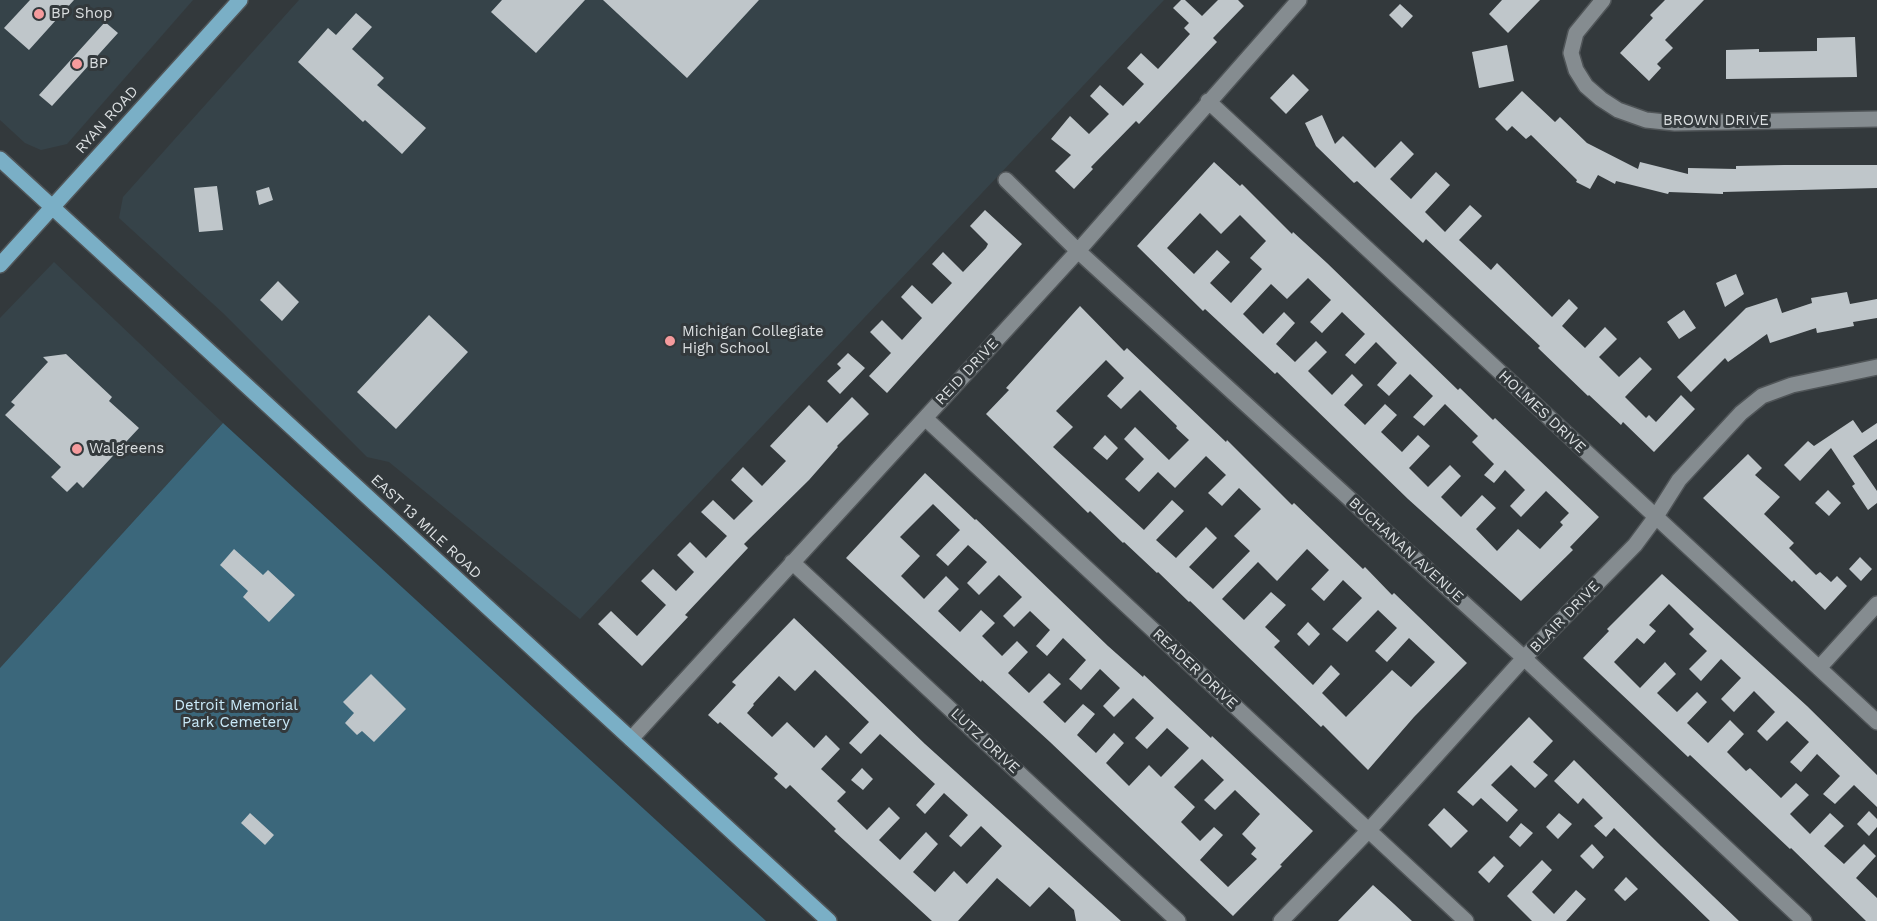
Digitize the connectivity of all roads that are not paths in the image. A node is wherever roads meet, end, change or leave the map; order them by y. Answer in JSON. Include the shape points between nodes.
{"nodes":[{"id":1,"x":240,"y":0,"type":"edge"},
{"id":2,"x":1299,"y":0,"type":"edge"},
{"id":3,"x":1603,"y":0,"type":"edge"},
{"id":4,"x":1208,"y":101,"type":"junction"},
{"id":5,"x":1877,"y":119,"type":"edge"},
{"id":6,"x":0,"y":159,"type":"edge"},
{"id":7,"x":1006,"y":180,"type":"dead end"},
{"id":8,"x":52,"y":208,"type":"junction"},
{"id":9,"x":1078,"y":251,"type":"junction"},
{"id":10,"x":0,"y":265,"type":"edge"},
{"id":11,"x":1877,"y":367,"type":"edge"},
{"id":12,"x":925,"y":418,"type":"junction"},
{"id":13,"x":1655,"y":518,"type":"junction"},
{"id":14,"x":792,"y":562,"type":"junction"},
{"id":15,"x":1877,"y":604,"type":"edge"},
{"id":16,"x":1524,"y":658,"type":"junction"},
{"id":17,"x":1819,"y":668,"type":"junction"},
{"id":18,"x":1877,"y":722,"type":"edge"},
{"id":19,"x":631,"y":740,"type":"junction"},
{"id":20,"x":1369,"y":830,"type":"junction"},
{"id":21,"x":829,"y":921,"type":"edge"},
{"id":22,"x":1178,"y":921,"type":"edge"},
{"id":23,"x":1281,"y":921,"type":"edge"},
{"id":24,"x":1466,"y":921,"type":"edge"},
{"id":25,"x":1804,"y":921,"type":"edge"}],
"edges":[{"from":1,"to":8,"type":"main road","name":"RYAN ROAD"},
{"from":2,"to":4,"type":"street","name":"REID DRIVE"},
{"from":3,"to":5,"type":"street","name":"BROWN DRIVE","via":[[1576,33],[1571,53],[1586,86],[1618,110],[1646,120],[1675,123]]},
{"from":4,"to":9,"type":"street","name":"REID DRIVE"},
{"from":4,"to":13,"type":"street","name":"HOLMES DRIVE"},
{"from":6,"to":8,"type":"main road","name":"EAST 13 MILE ROAD"},
{"from":7,"to":9,"type":"street","name":"BUCHANAN AVENUE"},
{"from":8,"to":10,"type":"main road","name":"RYAN ROAD"},
{"from":8,"to":19,"type":"main road","name":"EAST 13 MILE ROAD"},
{"from":9,"to":12,"type":"street","name":"REID DRIVE"},
{"from":9,"to":16,"type":"street","name":"BUCHANAN AVENUE"},
{"from":11,"to":13,"type":"street","name":"BLAIR DRIVE","via":[[1792,385],[1762,396],[1699,457]]},
{"from":12,"to":14,"type":"street","name":"REID DRIVE"},
{"from":12,"to":20,"type":"street","name":"READER DRIVE"},
{"from":13,"to":16,"type":"street","name":"BLAIR DRIVE","via":[[1635,545]]},
{"from":13,"to":17,"type":"street","name":"HOLMES DRIVE"},
{"from":14,"to":19,"type":"street","name":"REID DRIVE"},
{"from":14,"to":22,"type":"street","name":"LUTZ DRIVE"},
{"from":15,"to":17,"type":"street"},
{"from":16,"to":20,"type":"street","name":"BLAIR DRIVE"},
{"from":16,"to":25,"type":"street","name":"BUCHANAN AVENUE"},
{"from":17,"to":18,"type":"street","name":"HOLMES DRIVE"},
{"from":19,"to":21,"type":"main road","name":"EAST 13 MILE ROAD"},
{"from":20,"to":23,"type":"street","name":"BLAIR DRIVE"},
{"from":20,"to":24,"type":"street","name":"READER DRIVE"}]}
